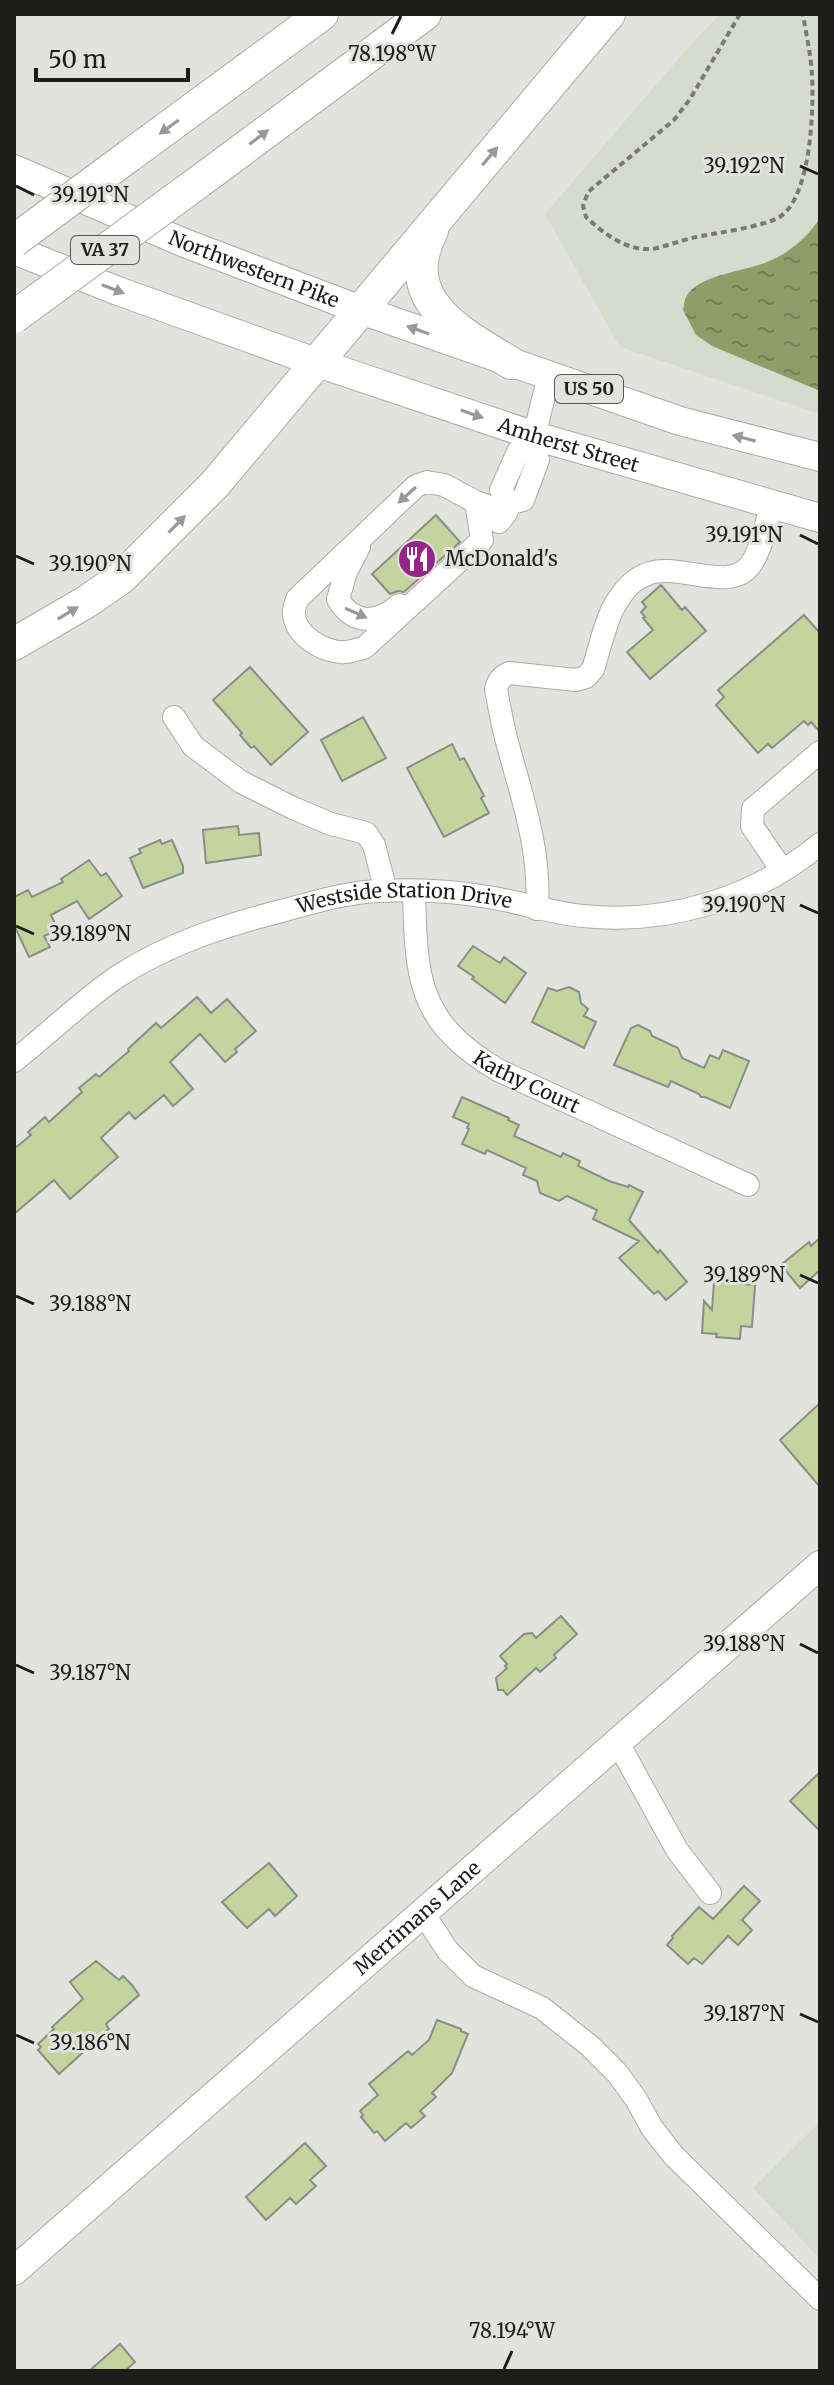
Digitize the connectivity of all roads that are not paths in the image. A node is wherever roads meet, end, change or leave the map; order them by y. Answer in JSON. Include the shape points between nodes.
{"nodes":[{"id":1,"x":322,"y":14,"type":"edge"},
{"id":2,"x":425,"y":14,"type":"edge"},
{"id":3,"x":609,"y":14,"type":"edge"},
{"id":4,"x":14,"y":169,"type":"edge"},
{"id":5,"x":440,"y":215,"type":"junction"},
{"id":6,"x":14,"y":241,"type":"edge"},
{"id":7,"x":14,"y":250,"type":"edge"},
{"id":8,"x":361,"y":310,"type":"junction"},
{"id":9,"x":14,"y":317,"type":"edge"},
{"id":10,"x":318,"y":363,"type":"junction"},
{"id":11,"x":511,"y":363,"type":"junction"},
{"id":12,"x":549,"y":376,"type":"junction"},
{"id":13,"x":533,"y":442,"type":"junction"},
{"id":14,"x":820,"y":457,"type":"edge"},
{"id":15,"x":476,"y":502,"type":"junction"},
{"id":16,"x":771,"y":506,"type":"junction"},
{"id":17,"x":507,"y":508,"type":"junction"},
{"id":18,"x":820,"y":518,"type":"edge"},
{"id":19,"x":367,"y":532,"type":"junction"},
{"id":20,"x":477,"y":544,"type":"junction"},
{"id":21,"x":14,"y":644,"type":"edge"},
{"id":22,"x":174,"y":717,"type":"dead end"},
{"id":23,"x":820,"y":752,"type":"edge"},
{"id":24,"x":820,"y":844,"type":"edge"},
{"id":25,"x":782,"y":870,"type":"junction"},
{"id":26,"x":386,"y":891,"type":"junction"},
{"id":27,"x":414,"y":891,"type":"junction"},
{"id":28,"x":537,"y":909,"type":"junction"},
{"id":29,"x":14,"y":1061,"type":"edge"},
{"id":30,"x":748,"y":1185,"type":"dead end"},
{"id":31,"x":820,"y":1565,"type":"edge"},
{"id":32,"x":617,"y":1741,"type":"junction"},
{"id":33,"x":710,"y":1893,"type":"dead end"},
{"id":34,"x":423,"y":1913,"type":"junction"},
{"id":35,"x":14,"y":2271,"type":"edge"},
{"id":36,"x":820,"y":2299,"type":"edge"}],
"edges":[{"from":1,"to":6,"type":"highway","one_way":true,"bridge":true},
{"from":9,"to":2,"type":"highway","number":"VA 37","one_way":true,"bridge":true},
{"from":5,"to":3,"type":"highway","one_way":true},
{"from":4,"to":8,"type":"main road","name":"Northwestern Pike","number":"US 50","via":[[182,242]]},
{"from":5,"to":8,"type":"highway"},
{"from":5,"to":11,"type":"highway","via":[[422,255],[423,285],[441,314],[459,330]]},
{"from":7,"to":10,"type":"main road","one_way":true},
{"from":8,"to":10,"type":"highway"},
{"from":11,"to":8,"type":"main road","number":"US 50","one_way":true},
{"from":10,"to":13,"type":"main road","name":"Amherst Street","one_way":true},
{"from":21,"to":10,"type":"highway","one_way":true,"via":[[121,578],[215,484]]},
{"from":11,"to":12,"type":"main road","number":"US 50"},
{"from":12,"to":13,"type":"street"},
{"from":14,"to":12,"type":"main road","number":"US 50","one_way":true,"via":[[680,421]]},
{"from":13,"to":16,"type":"main road","name":"Amherst Street"},
{"from":13,"to":17,"type":"street","via":[[538,460],[523,500]]},
{"from":15,"to":17,"type":"street"},
{"from":15,"to":19,"type":"street","one_way":true,"via":[[427,482]]},
{"from":15,"to":20,"type":"street"},
{"from":16,"to":18,"type":"main road","name":"Amherst Street"},
{"from":16,"to":28,"type":"street","via":[[751,564],[740,575],[668,570],[646,574],[629,586],[615,603],[586,677],[509,673],[497,683],[505,737],[535,849]]},
{"from":17,"to":20,"type":"street"},
{"from":19,"to":20,"type":"street","one_way":true,"via":[[338,599],[359,618],[382,617],[458,552]]},
{"from":19,"to":20,"type":"street","via":[[297,599],[297,625],[330,650],[364,648]]},
{"from":22,"to":26,"type":"street","via":[[193,746],[241,782],[331,824],[366,833]]},
{"from":23,"to":25,"type":"street","via":[[753,809],[752,826]]},
{"from":24,"to":25,"type":"street","name":"Westside Station Drive"},
{"from":25,"to":28,"type":"street","name":"Westside Station Drive","via":[[732,896],[673,913],[628,918]]},
{"from":26,"to":27,"type":"street","name":"Westside Station Drive"},
{"from":26,"to":29,"type":"street","name":"Westside Station Drive","via":[[350,893],[189,939],[116,978]]},
{"from":27,"to":28,"type":"street","name":"Westside Station Drive","via":[[488,897]]},
{"from":27,"to":30,"type":"street","name":"Kathy Court","via":[[423,992],[458,1043],[498,1070]]},
{"from":31,"to":32,"type":"main road","name":"Merrimans Lane"},
{"from":32,"to":33,"type":"street","via":[[677,1850]]},
{"from":32,"to":34,"type":"main road","name":"Merrimans Lane"},
{"from":34,"to":35,"type":"main road","name":"Merrimans Lane"},
{"from":34,"to":36,"type":"street","via":[[448,1951],[473,1976],[542,2008],[590,2046],[617,2073],[674,2156]]}]}
